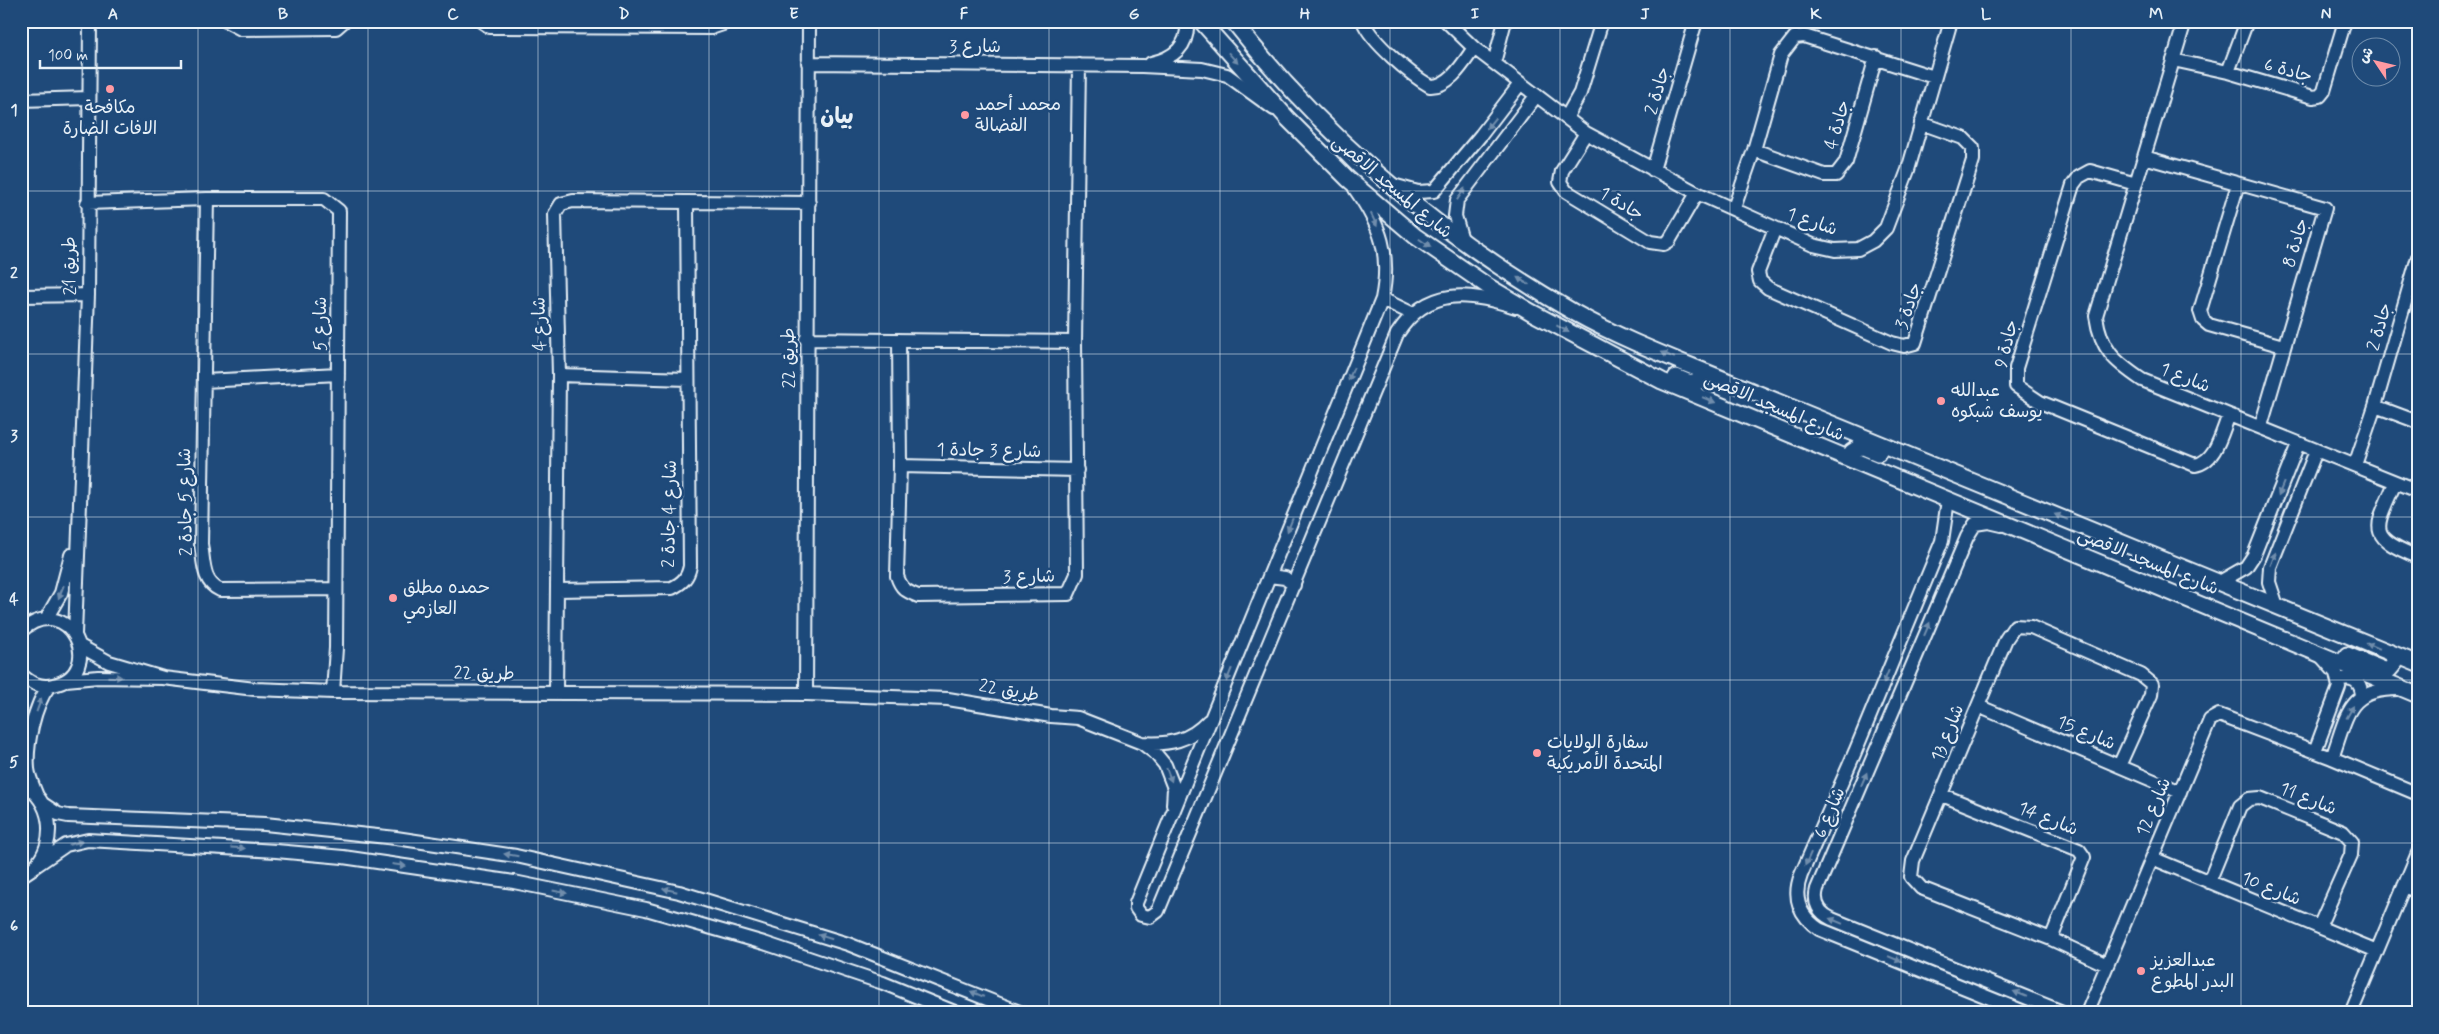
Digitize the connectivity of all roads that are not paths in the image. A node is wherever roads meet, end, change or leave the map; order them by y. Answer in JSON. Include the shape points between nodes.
{"nodes":[{"id":1,"x":90,"y":21,"type":"edge"},
{"id":2,"x":226,"y":21,"type":"edge"},
{"id":3,"x":344,"y":21,"type":"edge"},
{"id":4,"x":481,"y":21,"type":"edge"},
{"id":5,"x":724,"y":21,"type":"edge"},
{"id":6,"x":809,"y":21,"type":"edge"},
{"id":7,"x":1187,"y":21,"type":"edge"},
{"id":8,"x":1201,"y":21,"type":"edge"},
{"id":9,"x":1233,"y":21,"type":"edge"},
{"id":10,"x":1363,"y":21,"type":"edge"},
{"id":11,"x":1446,"y":21,"type":"edge"},
{"id":12,"x":1505,"y":21,"type":"edge"},
{"id":13,"x":1602,"y":21,"type":"edge"},
{"id":14,"x":1696,"y":21,"type":"edge"},
{"id":15,"x":1951,"y":21,"type":"edge"},
{"id":16,"x":2185,"y":21,"type":"edge"},
{"id":17,"x":2246,"y":21,"type":"edge"},
{"id":18,"x":2345,"y":21,"type":"edge"},
{"id":19,"x":599,"y":24,"type":"edge"},
{"id":20,"x":1474,"y":48,"type":"junction"},
{"id":21,"x":1876,"y":57,"type":"junction"},
{"id":22,"x":2173,"y":60,"type":"junction"},
{"id":23,"x":808,"y":63,"type":"junction"},
{"id":24,"x":1494,"y":63,"type":"junction"},
{"id":25,"x":1079,"y":65,"type":"junction"},
{"id":26,"x":1142,"y":66,"type":"junction"},
{"id":27,"x":2228,"y":72,"type":"junction"},
{"id":28,"x":1934,"y":76,"type":"junction"},
{"id":29,"x":1520,"y":84,"type":"junction"},
{"id":30,"x":1536,"y":96,"type":"junction"},
{"id":31,"x":89,"y":98,"type":"junction"},
{"id":32,"x":21,"y":100,"type":"edge"},
{"id":33,"x":1566,"y":118,"type":"junction"},
{"id":34,"x":1288,"y":119,"type":"junction"},
{"id":35,"x":1921,"y":123,"type":"junction"},
{"id":36,"x":1586,"y":133,"type":"junction"},
{"id":37,"x":1754,"y":150,"type":"junction"},
{"id":38,"x":2144,"y":157,"type":"junction"},
{"id":39,"x":1652,"y":170,"type":"junction"},
{"id":40,"x":1348,"y":179,"type":"junction"},
{"id":41,"x":1388,"y":183,"type":"junction"},
{"id":42,"x":2136,"y":184,"type":"junction"},
{"id":43,"x":2238,"y":184,"type":"junction"},
{"id":44,"x":1698,"y":193,"type":"junction"},
{"id":45,"x":207,"y":200,"type":"junction"},
{"id":46,"x":88,"y":203,"type":"junction"},
{"id":47,"x":687,"y":203,"type":"junction"},
{"id":48,"x":809,"y":203,"type":"junction"},
{"id":49,"x":1734,"y":208,"type":"junction"},
{"id":50,"x":1775,"y":228,"type":"junction"},
{"id":51,"x":1462,"y":240,"type":"junction"},
{"id":52,"x":2418,"y":257,"type":"edge"},
{"id":53,"x":88,"y":295,"type":"junction"},
{"id":54,"x":21,"y":296,"type":"edge"},
{"id":55,"x":1382,"y":299,"type":"junction"},
{"id":56,"x":1531,"y":312,"type":"junction"},
{"id":57,"x":1413,"y":314,"type":"junction"},
{"id":58,"x":806,"y":339,"type":"junction"},
{"id":59,"x":899,"y":340,"type":"junction"},
{"id":60,"x":1076,"y":342,"type":"junction"},
{"id":61,"x":2283,"y":346,"type":"junction"},
{"id":62,"x":1639,"y":370,"type":"junction"},
{"id":63,"x":1703,"y":371,"type":"junction"},
{"id":64,"x":338,"y":374,"type":"junction"},
{"id":65,"x":559,"y":375,"type":"junction"},
{"id":66,"x":688,"y":379,"type":"junction"},
{"id":67,"x":204,"y":381,"type":"junction"},
{"id":68,"x":2375,"y":406,"type":"junction"},
{"id":69,"x":2229,"y":414,"type":"junction"},
{"id":70,"x":2418,"y":422,"type":"edge"},
{"id":71,"x":2261,"y":426,"type":"junction"},
{"id":72,"x":2298,"y":444,"type":"junction"},
{"id":73,"x":2316,"y":451,"type":"junction"},
{"id":74,"x":1852,"y":460,"type":"junction"},
{"id":75,"x":2355,"y":465,"type":"junction"},
{"id":76,"x":900,"y":466,"type":"junction"},
{"id":77,"x":1937,"y":467,"type":"junction"},
{"id":78,"x":1077,"y":470,"type":"junction"},
{"id":79,"x":2395,"y":482,"type":"junction"},
{"id":80,"x":2418,"y":492,"type":"edge"},
{"id":81,"x":1948,"y":500,"type":"junction"},
{"id":82,"x":80,"y":510,"type":"junction"},
{"id":83,"x":2015,"y":527,"type":"junction"},
{"id":84,"x":2418,"y":557,"type":"edge"},
{"id":85,"x":1934,"y":558,"type":"junction"},
{"id":86,"x":1954,"y":566,"type":"junction"},
{"id":87,"x":1269,"y":576,"type":"junction"},
{"id":88,"x":2218,"y":583,"type":"junction"},
{"id":89,"x":1294,"y":586,"type":"junction"},
{"id":90,"x":336,"y":589,"type":"junction"},
{"id":91,"x":558,"y":590,"type":"junction"},
{"id":92,"x":2277,"y":606,"type":"junction"},
{"id":93,"x":46,"y":619,"type":"junction"},
{"id":94,"x":24,"y":626,"type":"edge"},
{"id":95,"x":75,"y":634,"type":"junction"},
{"id":96,"x":2284,"y":638,"type":"junction"},
{"id":97,"x":80,"y":646,"type":"junction"},
{"id":98,"x":2318,"y":654,"type":"junction"},
{"id":99,"x":2392,"y":654,"type":"junction"},
{"id":100,"x":2418,"y":664,"type":"edge"},
{"id":101,"x":21,"y":674,"type":"edge"},
{"id":102,"x":163,"y":678,"type":"junction"},
{"id":103,"x":66,"y":680,"type":"junction"},
{"id":104,"x":2338,"y":680,"type":"junction"},
{"id":105,"x":49,"y":686,"type":"junction"},
{"id":106,"x":2401,"y":689,"type":"junction"},
{"id":107,"x":333,"y":692,"type":"junction"},
{"id":108,"x":556,"y":693,"type":"junction"},
{"id":109,"x":806,"y":694,"type":"junction"},
{"id":110,"x":2418,"y":695,"type":"edge"},
{"id":111,"x":2362,"y":696,"type":"junction"},
{"id":112,"x":1978,"y":706,"type":"junction"},
{"id":113,"x":1214,"y":712,"type":"junction"},
{"id":114,"x":27,"y":725,"type":"edge"},
{"id":115,"x":1142,"y":744,"type":"junction"},
{"id":116,"x":2315,"y":751,"type":"junction"},
{"id":117,"x":2332,"y":758,"type":"junction"},
{"id":118,"x":2119,"y":766,"type":"junction"},
{"id":119,"x":21,"y":784,"type":"edge"},
{"id":120,"x":2180,"y":792,"type":"junction"},
{"id":121,"x":2418,"y":794,"type":"edge"},
{"id":122,"x":1942,"y":795,"type":"junction"},
{"id":123,"x":40,"y":800,"type":"junction"},
{"id":124,"x":1172,"y":816,"type":"junction"},
{"id":125,"x":2418,"y":853,"type":"edge"},
{"id":126,"x":2152,"y":858,"type":"junction"},
{"id":127,"x":34,"y":867,"type":"junction"},
{"id":128,"x":21,"y":876,"type":"edge"},
{"id":129,"x":2209,"y":882,"type":"junction"},
{"id":130,"x":2404,"y":886,"type":"junction"},
{"id":131,"x":2418,"y":892,"type":"edge"},
{"id":132,"x":2319,"y":927,"type":"junction"},
{"id":133,"x":1868,"y":933,"type":"junction"},
{"id":134,"x":2051,"y":939,"type":"junction"},
{"id":135,"x":1862,"y":946,"type":"junction"},
{"id":136,"x":2377,"y":951,"type":"junction"},
{"id":137,"x":2107,"y":965,"type":"junction"},
{"id":138,"x":957,"y":1013,"type":"edge"},
{"id":139,"x":1022,"y":1013,"type":"edge"},
{"id":140,"x":2026,"y":1013,"type":"edge"},
{"id":141,"x":2065,"y":1013,"type":"edge"},
{"id":142,"x":2088,"y":1013,"type":"edge"},
{"id":143,"x":2351,"y":1013,"type":"edge"}],
"edges":[{"from":1,"to":31,"type":"street","name":"طريق 21"},
{"from":2,"to":3,"type":"street","via":[[241,29],[336,28]]},
{"from":4,"to":19,"type":"street","via":[[490,27]]},
{"from":5,"to":19,"type":"street","via":[[712,28]]},
{"from":6,"to":23,"type":"street","name":"طريق 22"},
{"from":7,"to":26,"type":"street","name":"شارع 3","via":[[1185,41],[1174,55]]},
{"from":8,"to":34,"type":"main road","name":"شارع المسجد الاقصى","one_way":true},
{"from":9,"to":41,"type":"main road","name":"شارع المسجد الاقصى","via":[[1281,80],[1356,156]]},
{"from":10,"to":20,"type":"street","via":[[1365,28],[1386,51],[1430,86],[1436,86],[1456,74]]},
{"from":11,"to":20,"type":"street","name":"شارع 1"},
{"from":12,"to":24,"type":"street"},
{"from":13,"to":33,"type":"street","via":[[1580,93]]},
{"from":14,"to":39,"type":"street","name":"جادة 2"},
{"from":15,"to":28,"type":"street","name":"شارع 1"},
{"from":16,"to":22,"type":"street","name":"شارع 1"},
{"from":17,"to":27,"type":"street"},
{"from":18,"to":27,"type":"street","name":"جادة 6","via":[[2320,96],[2313,97]]},
{"from":20,"to":24,"type":"street","name":"شارع 1"},
{"from":21,"to":28,"type":"street"},
{"from":21,"to":37,"type":"street","via":[[1804,36],[1795,37],[1781,55]]},
{"from":21,"to":37,"type":"street","name":"جادة 4","via":[[1846,162],[1836,174],[1824,175]]},
{"from":22,"to":27,"type":"street","name":"جادة 6"},
{"from":22,"to":38,"type":"street","name":"شارع 1"},
{"from":23,"to":25,"type":"street","name":"شارع 3"},
{"from":23,"to":48,"type":"street","name":"طريق 22"},
{"from":24,"to":29,"type":"street","name":"شارع 1"},
{"from":25,"to":26,"type":"street","name":"شارع 3"},
{"from":25,"to":60,"type":"street","name":"شارع 3"},
{"from":26,"to":34,"type":"street","name":"شارع 3","via":[[1220,72]]},
{"from":28,"to":35,"type":"street","name":"شارع 1"},
{"from":29,"to":30,"type":"street","name":"شارع 1"},
{"from":29,"to":41,"type":"street","one_way":true,"via":[[1434,191],[1418,192]]},
{"from":30,"to":33,"type":"street","name":"شارع 1"},
{"from":51,"to":30,"type":"street","one_way":true,"via":[[1454,216],[1457,200]]},
{"from":31,"to":32,"type":"street"},
{"from":31,"to":46,"type":"street","name":"طريق 21"},
{"from":33,"to":36,"type":"street","name":"شارع 1"},
{"from":34,"to":40,"type":"main road","name":"شارع المسجد الاقصى"},
{"from":35,"to":50,"type":"street","name":"شارع 1","via":[[1897,202],[1886,228],[1873,241],[1858,249],[1835,250],[1813,245]]},
{"from":35,"to":50,"type":"street","name":"جادة 3","via":[[1963,138],[1973,148],[1970,170],[1915,343],[1904,346],[1892,343],[1760,282],[1758,272]]},
{"from":36,"to":39,"type":"street","name":"شارع 1"},
{"from":36,"to":44,"type":"street","name":"جادة 1","via":[[1562,171],[1560,182],[1566,190],[1650,242],[1664,244],[1669,241]]},
{"from":37,"to":49,"type":"street"},
{"from":38,"to":42,"type":"street","name":"شارع 1"},
{"from":38,"to":43,"type":"street","name":"جادة 8"},
{"from":39,"to":44,"type":"street","name":"شارع 1"},
{"from":40,"to":55,"type":"street","one_way":true,"via":[[1370,210],[1380,234],[1386,273]]},
{"from":40,"to":56,"type":"main road","name":"شارع المسجد الاقصى","one_way":true,"via":[[1415,236]]},
{"from":41,"to":51,"type":"main road","name":"شارع المسجد الاقصى"},
{"from":42,"to":69,"type":"street","name":"شارع 1","via":[[2096,316],[2099,337],[2118,364],[2142,380]]},
{"from":42,"to":69,"type":"street","name":"جادة 9","via":[[2090,171],[2073,185],[2016,368],[2016,386],[2040,402],[2195,465],[2204,464],[2211,456]]},
{"from":43,"to":61,"type":"street","via":[[2200,311],[2209,325]]},
{"from":43,"to":61,"type":"street","name":"جادة 8","via":[[2325,208]]},
{"from":44,"to":49,"type":"street","name":"شارع 1"},
{"from":45,"to":46,"type":"street","name":"شارع 5"},
{"from":45,"to":64,"type":"street","name":"شارع 5","via":[[324,200],[339,212]]},
{"from":45,"to":67,"type":"street","name":"شارع 5 جادة 2"},
{"from":46,"to":53,"type":"street","name":"طريق 21"},
{"from":47,"to":48,"type":"street","name":"شارع 4"},
{"from":47,"to":65,"type":"street","name":"شارع 4","via":[[572,200],[561,204],[555,214]]},
{"from":47,"to":66,"type":"street","name":"شارع 4 جادة 2"},
{"from":48,"to":58,"type":"street","name":"طريق 22"},
{"from":49,"to":50,"type":"street","name":"شارع 1"},
{"from":63,"to":51,"type":"main road","name":"شارع المسجد الاقصى","one_way":true,"via":[[1578,314]]},
{"from":52,"to":68,"type":"street","name":"جادة 2"},
{"from":53,"to":54,"type":"street"},
{"from":53,"to":82,"type":"street","name":"طريق 21"},
{"from":55,"to":57,"type":"street"},
{"from":55,"to":87,"type":"street","one_way":true},
{"from":56,"to":57,"type":"street","via":[[1468,295],[1444,298]]},
{"from":56,"to":62,"type":"main road","name":"شارع المسجد الاقصى","one_way":true},
{"from":57,"to":89,"type":"street","via":[[1397,334]]},
{"from":58,"to":59,"type":"street"},
{"from":58,"to":109,"type":"street","name":"طريق 22"},
{"from":59,"to":60,"type":"street"},
{"from":59,"to":76,"type":"street","name":"شارع 3"},
{"from":60,"to":78,"type":"street","name":"شارع 3"},
{"from":61,"to":71,"type":"street","name":"جادة 8"},
{"from":62,"to":63,"type":"main road","via":[[1650,368],[1693,384],[1703,379]]},
{"from":62,"to":74,"type":"main road","name":"شارع المسجد الاقصى","one_way":true},
{"from":63,"to":77,"type":"main road","name":"شارع المسجد الاقصى"},
{"from":64,"to":67,"type":"street"},
{"from":64,"to":90,"type":"street","name":"شارع 5"},
{"from":65,"to":66,"type":"street"},
{"from":65,"to":91,"type":"street","name":"شارع 4"},
{"from":66,"to":91,"type":"street","name":"شارع 4 جادة 2","via":[[688,574],[682,583],[672,588]]},
{"from":67,"to":90,"type":"street","name":"شارع 5 جادة 2","via":[[201,544],[207,578],[212,586],[220,590]]},
{"from":68,"to":70,"type":"street"},
{"from":68,"to":75,"type":"street","name":"جادة 2"},
{"from":69,"to":71,"type":"street","name":"شارع 1"},
{"from":71,"to":72,"type":"street","name":"شارع 1"},
{"from":72,"to":73,"type":"street","name":"شارع 1"},
{"from":72,"to":88,"type":"street","one_way":true,"via":[[2254,555],[2246,566]]},
{"from":73,"to":75,"type":"street","name":"شارع 1"},
{"from":92,"to":73,"type":"street","one_way":true,"via":[[2269,582],[2270,567]]},
{"from":74,"to":77,"type":"main road","via":[[1852,452],[1860,446],[1908,466]]},
{"from":74,"to":81,"type":"main road","name":"شارع المسجد الاقصى"},
{"from":75,"to":79,"type":"street","name":"شارع 1"},
{"from":76,"to":78,"type":"street","name":"شارع 3 جادة 1"},
{"from":76,"to":78,"type":"street","name":"شارع 3","via":[[897,576],[901,587],[918,596],[1068,594],[1077,574]]},
{"from":88,"to":77,"type":"main road","name":"شارع المسجد الاقصى","one_way":true},
{"from":79,"to":80,"type":"street","name":"شارع 1"},
{"from":79,"to":84,"type":"street","via":[[2380,520],[2380,532],[2392,546]]},
{"from":81,"to":83,"type":"main road","name":"شارع المسجد الاقصى"},
{"from":81,"to":85,"type":"street","name":"شارع 6","via":[[1946,526]]},
{"from":82,"to":93,"type":"street","name":"طريق 21","one_way":true,"via":[[65,582]]},
{"from":82,"to":95,"type":"street","name":"طريق 21"},
{"from":83,"to":86,"type":"street","name":"شارع 6","via":[[1988,522],[1975,524]]},
{"from":83,"to":96,"type":"main road","name":"شارع المسجد الاقصى"},
{"from":85,"to":86,"type":"street"},
{"from":85,"to":135,"type":"street","name":"شارع 6","one_way":true,"via":[[1798,883],[1799,908],[1809,922]]},
{"from":133,"to":86,"type":"street","name":"شارع 6","one_way":true,"via":[[1822,913],[1816,904],[1816,894]]},
{"from":87,"to":89,"type":"street","via":[[1285,578]]},
{"from":87,"to":113,"type":"street","one_way":true},
{"from":88,"to":92,"type":"main road","name":"شارع المسجد الاقصى"},
{"from":89,"to":124,"type":"street","via":[[1158,911],[1145,917],[1138,912],[1136,903]]},
{"from":90,"to":107,"type":"street","name":"شارع 5"},
{"from":91,"to":108,"type":"street","name":"شارع 4"},
{"from":99,"to":92,"type":"main road","name":"شارع المسجد الاقصى","one_way":true},
{"from":93,"to":94,"type":"street"},
{"from":93,"to":95,"type":"street","via":[[62,622]]},
{"from":95,"to":97,"type":"street"},
{"from":96,"to":98,"type":"main road","name":"شارع المسجد الاقصى"},
{"from":96,"to":99,"type":"main road","via":[[2302,637],[2384,670],[2389,670],[2395,663]]},
{"from":97,"to":102,"type":"street","name":"طريق 22","via":[[109,662]]},
{"from":97,"to":103,"type":"street","via":[[78,665]]},
{"from":98,"to":104,"type":"street","via":[[2330,665]]},
{"from":98,"to":106,"type":"main road","name":"شارع المسجد الاقصى"},
{"from":99,"to":100,"type":"main road","name":"شارع المسجد الاقصى"},
{"from":101,"to":105,"type":"street","via":[[33,683]]},
{"from":103,"to":102,"type":"street","name":"طريق 22","one_way":true},
{"from":102,"to":107,"type":"street","name":"طريق 22","via":[[254,689]]},
{"from":103,"to":105,"type":"street","name":"طريق 22"},
{"from":104,"to":111,"type":"street","via":[[2348,677],[2356,680]]},
{"from":104,"to":116,"type":"street","via":[[2339,687]]},
{"from":114,"to":105,"type":"street","one_way":true},
{"from":106,"to":110,"type":"main road","name":"شارع المسجد الاقصى"},
{"from":106,"to":111,"type":"street","via":[[2371,691]]},
{"from":107,"to":108,"type":"street","name":"طريق 22"},
{"from":108,"to":109,"type":"street","name":"طريق 22"},
{"from":109,"to":115,"type":"street","name":"طريق 22","via":[[957,700],[1078,718]]},
{"from":117,"to":111,"type":"street","one_way":true,"via":[[2346,717]]},
{"from":112,"to":118,"type":"street","name":"شارع 15"},
{"from":112,"to":118,"type":"street","name":"شارع 13","via":[[2006,639],[2015,626],[2032,627],[2141,675],[2152,684],[2151,695]]},
{"from":112,"to":122,"type":"street","name":"شارع 13"},
{"from":113,"to":115,"type":"street","name":"طريق 22","via":[[1200,729],[1185,739],[1164,744]]},
{"from":113,"to":124,"type":"street"},
{"from":114,"to":123,"type":"street","via":[[28,770]]},
{"from":115,"to":124,"type":"street","name":"طريق 22","one_way":true,"via":[[1160,757],[1170,775],[1174,788]]},
{"from":116,"to":117,"type":"street","name":"شارع 12"},
{"from":116,"to":120,"type":"street","name":"شارع 12","via":[[2220,715],[2214,716]]},
{"from":117,"to":121,"type":"street","name":"شارع 12"},
{"from":118,"to":120,"type":"street","name":"شارع 15"},
{"from":119,"to":123,"type":"street"},
{"from":120,"to":126,"type":"street","name":"شارع 12"},
{"from":122,"to":134,"type":"street","name":"شارع 13","via":[[1912,861],[1911,877],[1921,888]]},
{"from":122,"to":134,"type":"street","name":"شارع 14","via":[[2078,850],[2084,856]]},
{"from":123,"to":127,"type":"street","via":[[48,816],[50,834],[45,852]]},
{"from":139,"to":123,"type":"street","one_way":true,"via":[[868,951],[680,892],[516,856],[396,838],[265,824],[68,816],[58,814]]},
{"from":125,"to":130,"type":"street"},
{"from":126,"to":129,"type":"street","name":"شارع 10"},
{"from":126,"to":137,"type":"street","name":"شارع 12"},
{"from":127,"to":128,"type":"street"},
{"from":127,"to":138,"type":"street","one_way":true,"via":[[66,846],[88,840],[276,850],[514,882],[646,909],[756,940]]},
{"from":129,"to":132,"type":"street","name":"شارع 10"},
{"from":129,"to":132,"type":"street","name":"شارع 11","via":[[2240,806],[2249,799],[2260,798],[2342,832],[2352,842],[2351,855]]},
{"from":130,"to":131,"type":"street"},
{"from":130,"to":136,"type":"street"},
{"from":132,"to":136,"type":"street","name":"شارع 10"},
{"from":133,"to":135,"type":"street"},
{"from":141,"to":133,"type":"street","name":"شارع 6","one_way":true},
{"from":134,"to":137,"type":"street","name":"شارع 13"},
{"from":135,"to":140,"type":"street","name":"شارع 6","one_way":true},
{"from":136,"to":143,"type":"street"},
{"from":137,"to":142,"type":"street","name":"شارع 12"}]}
